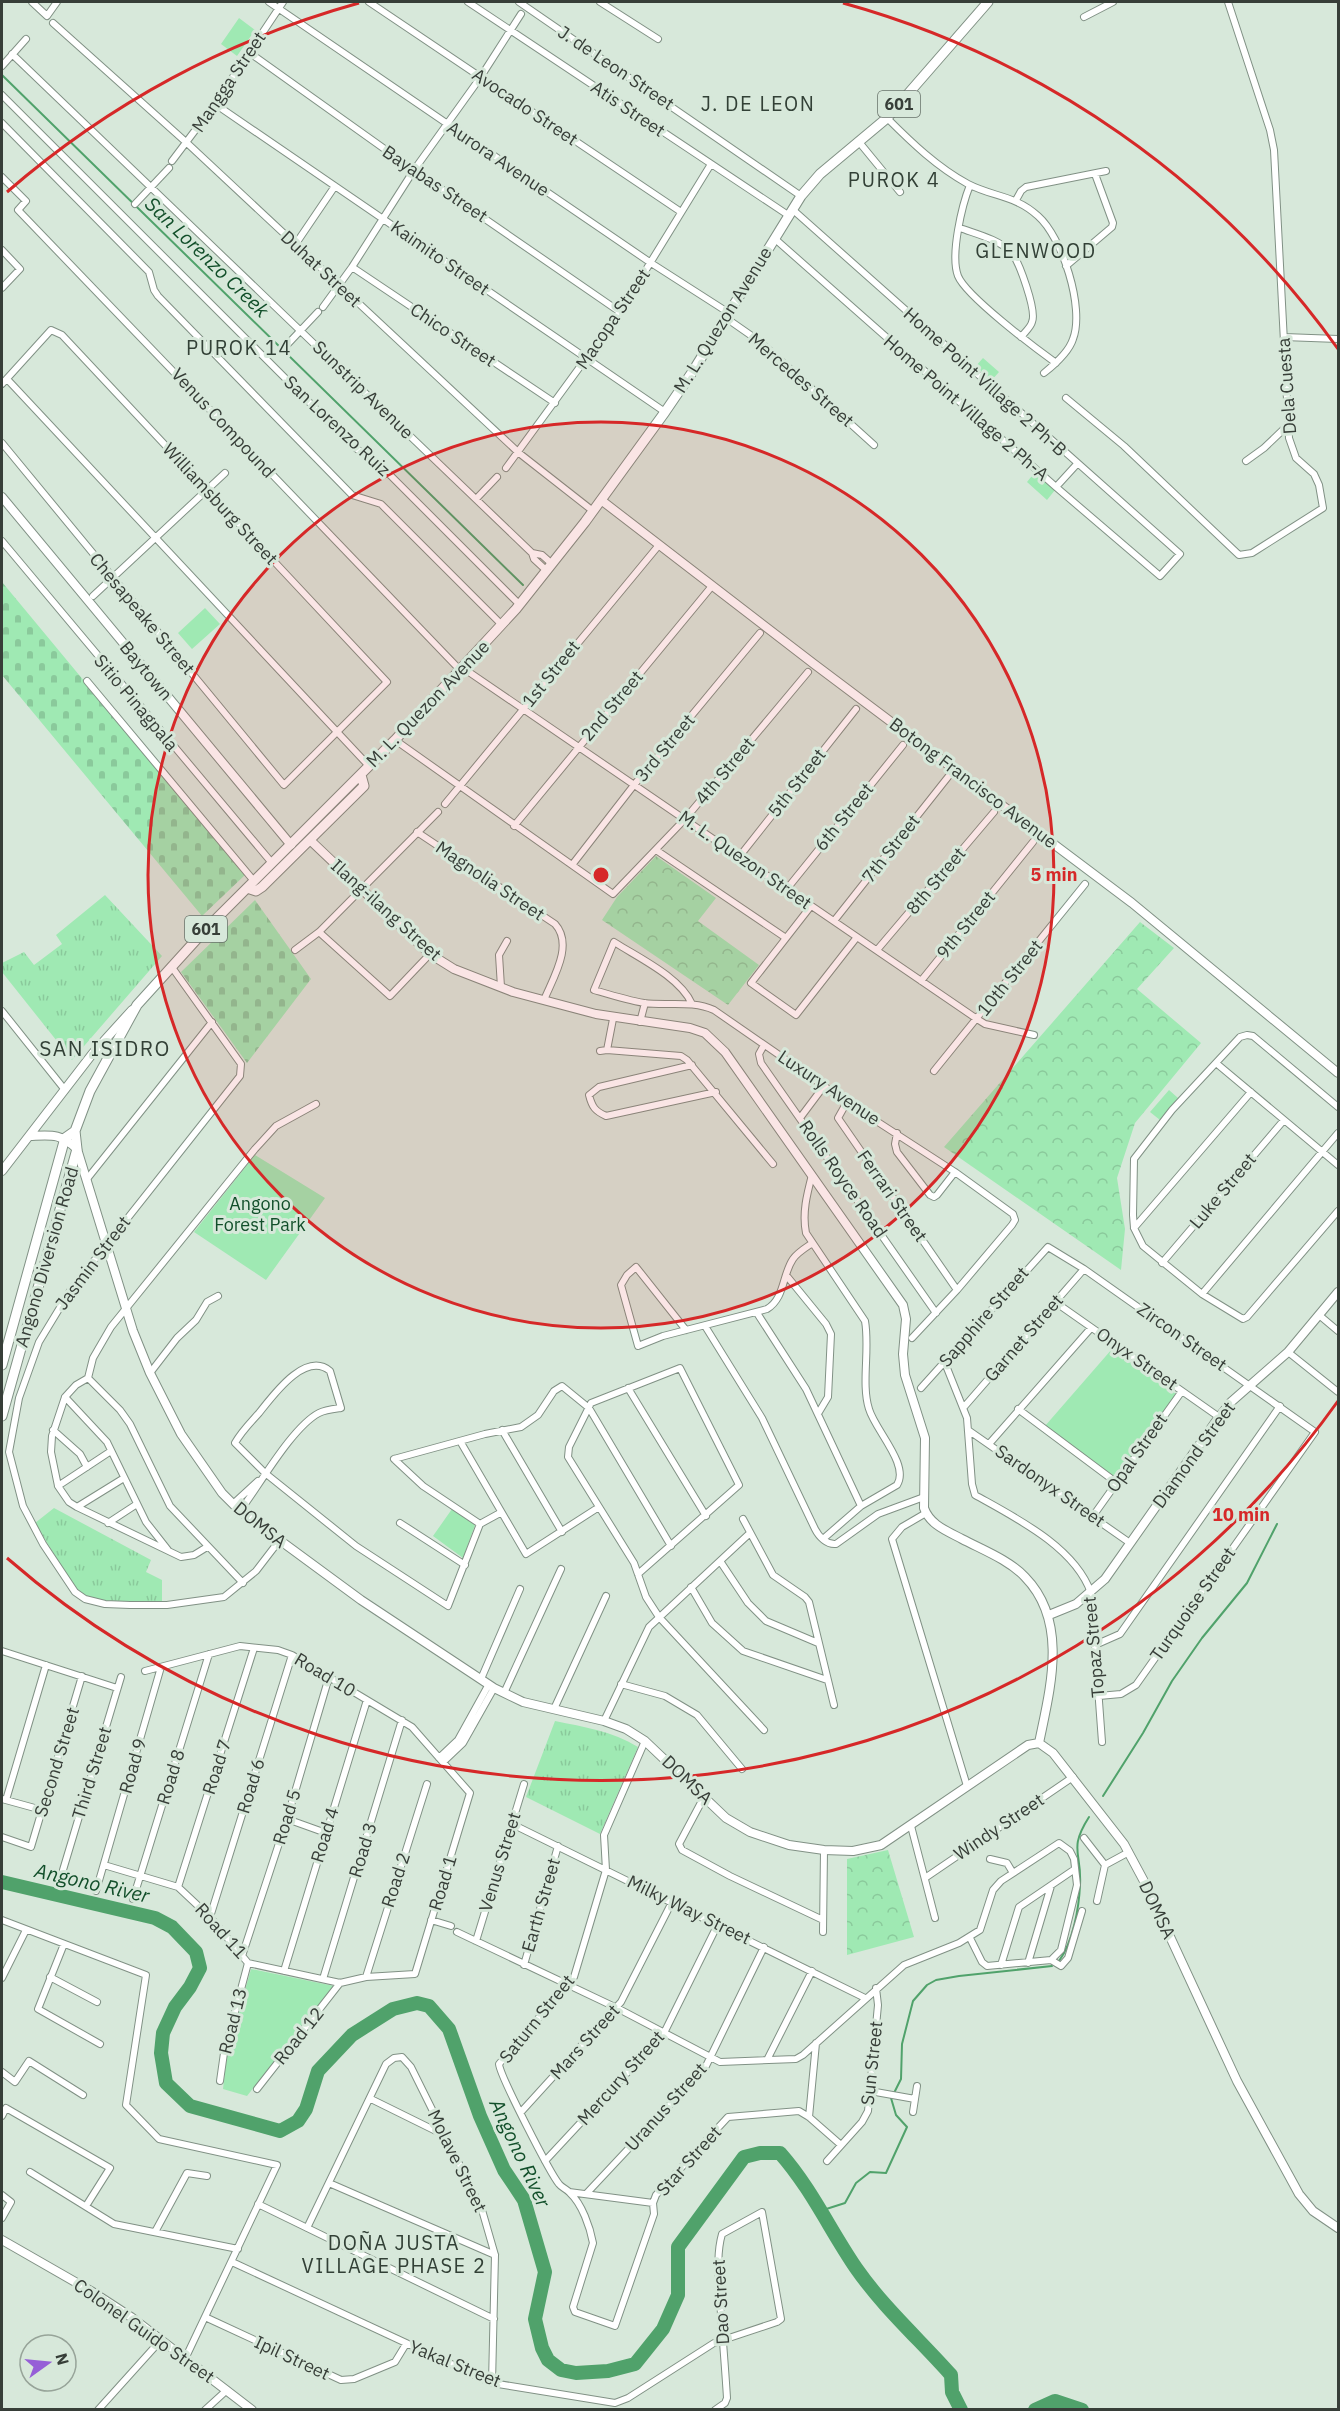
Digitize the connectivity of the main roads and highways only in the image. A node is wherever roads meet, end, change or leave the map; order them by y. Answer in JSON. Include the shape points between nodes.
{"nodes":[{"id":1,"x":988,"y":2,"type":"edge"},
{"id":2,"x":361,"y":775,"type":"junction"},
{"id":3,"x":251,"y":885,"type":"junction"},
{"id":4,"x":136,"y":1005,"type":"joint"},
{"id":5,"x":75,"y":1131,"type":"junction"},
{"id":6,"x":39,"y":1231,"type":"junction"},
{"id":7,"x":52,"y":1235,"type":"junction"},
{"id":8,"x":2,"y":1365,"type":"edge"},
{"id":9,"x":2,"y":1416,"type":"edge"}],
"edges":[{"from":1,"to":2,"type":"main road","name":"M. L. Quezon Avenue","number":"601","via":[[886,118],[820,174],[801,196],[665,412],[550,568],[462,669]]},
{"from":2,"to":3,"type":"main road","name":"M. L. Quezon Avenue","number":"601"},
{"from":2,"to":3,"type":"main road","via":[[364,786],[262,887],[256,891]]},
{"from":3,"to":4,"type":"main road","name":"M. L. Quezon Avenue","number":"601"},
{"from":4,"to":5,"type":"main road","name":"Angono Diversion Road","via":[[95,1079]]},
{"from":5,"to":6,"type":"main road","name":"Angono Diversion Road","via":[[65,1138]]},
{"from":5,"to":7,"type":"main road","name":"Angono Diversion Road","via":[[77,1149]]},
{"from":6,"to":7,"type":"main road"},
{"from":6,"to":8,"type":"main road","name":"Angono Diversion Road"},
{"from":7,"to":9,"type":"main road","name":"Angono Diversion Road"}]}
